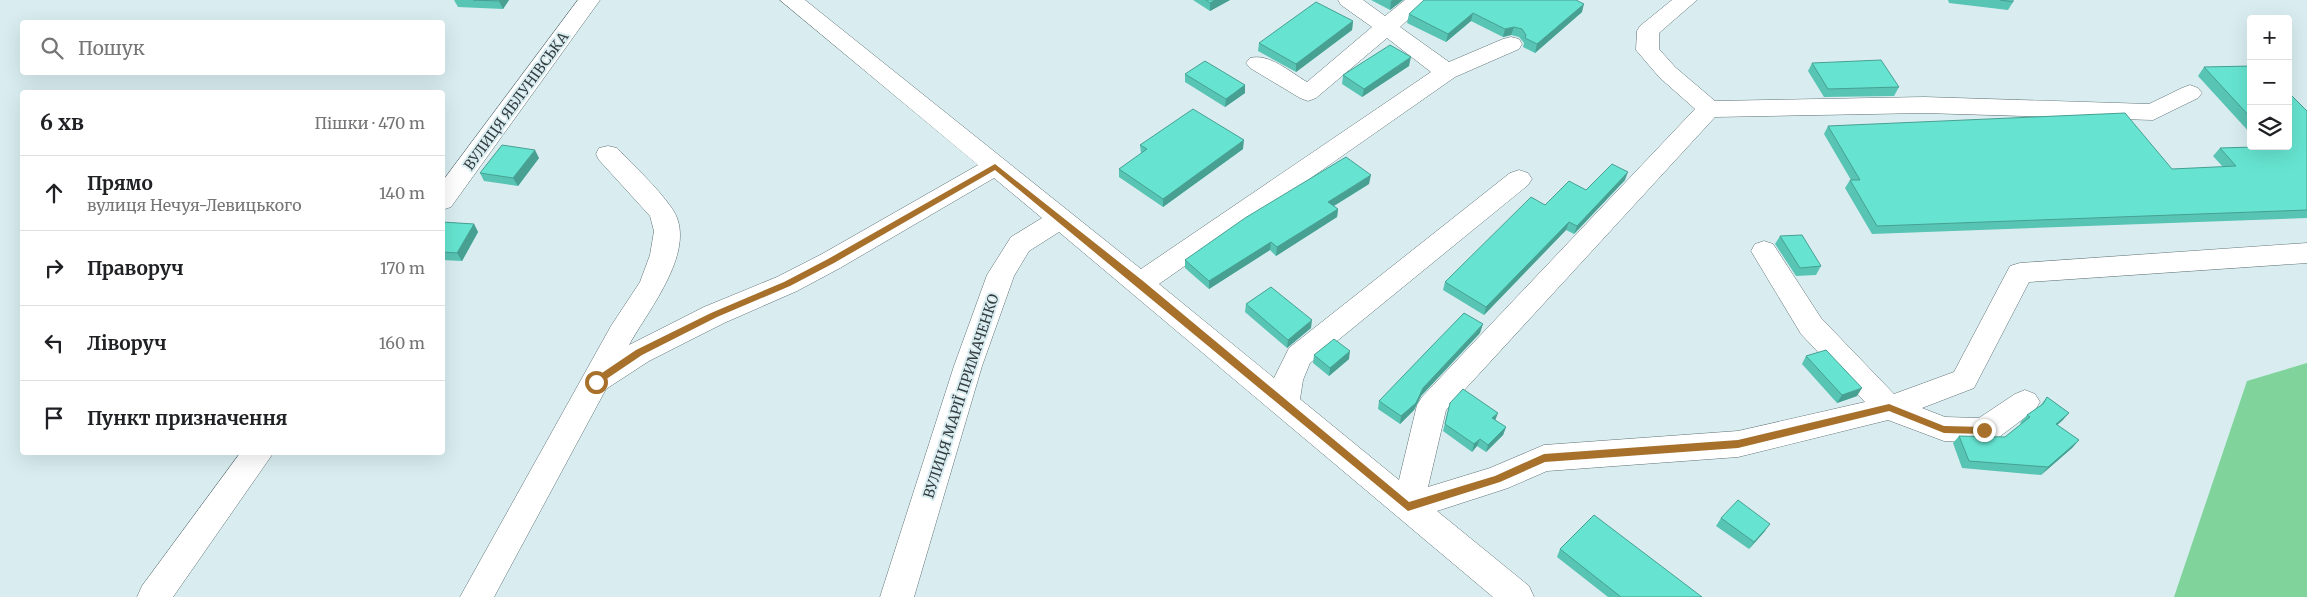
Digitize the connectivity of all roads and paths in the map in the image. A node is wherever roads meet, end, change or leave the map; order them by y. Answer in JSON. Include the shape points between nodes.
{"nodes":[{"id":1,"x":589,"y":0,"type":"edge"},
{"id":2,"x":791,"y":0,"type":"edge"},
{"id":3,"x":1349,"y":0,"type":"edge"},
{"id":4,"x":1418,"y":0,"type":"edge"},
{"id":5,"x":1686,"y":0,"type":"edge"},
{"id":6,"x":1386,"y":27,"type":"junction"},
{"id":7,"x":1511,"y":44,"type":"dead end"},
{"id":8,"x":1258,"y":63,"type":"dead end"},
{"id":9,"x":1447,"y":72,"type":"junction"},
{"id":10,"x":2190,"y":93,"type":"dead end"},
{"id":11,"x":1709,"y":109,"type":"junction"},
{"id":12,"x":608,"y":154,"type":"dead end"},
{"id":13,"x":995,"y":166,"type":"junction"},
{"id":14,"x":1519,"y":179,"type":"dead end"},
{"id":15,"x":445,"y":197,"type":"edge"},
{"id":16,"x":1060,"y":219,"type":"junction"},
{"id":17,"x":1764,"y":251,"type":"dead end"},
{"id":18,"x":2307,"y":252,"type":"edge"},
{"id":19,"x":1140,"y":283,"type":"junction"},
{"id":20,"x":596,"y":382,"type":"junction"},
{"id":21,"x":2025,"y":402,"type":"dead end"},
{"id":22,"x":1285,"y":405,"type":"junction"},
{"id":23,"x":1889,"y":408,"type":"junction"},
{"id":24,"x":257,"y":455,"type":"edge"},
{"id":25,"x":1408,"y":507,"type":"junction"},
{"id":26,"x":154,"y":597,"type":"edge"},
{"id":27,"x":477,"y":597,"type":"edge"},
{"id":28,"x":897,"y":597,"type":"edge"},
{"id":29,"x":1518,"y":597,"type":"edge"}],
"edges":[{"from":1,"to":15,"type":"street","name":"ВУЛИЦЯ ЯБЛУНІВСЬКА"},
{"from":2,"to":13,"type":"street"},
{"from":3,"to":6,"type":"street"},
{"from":4,"to":6,"type":"street"},
{"from":5,"to":11,"type":"street","via":[[1648,31],[1647,50]]},
{"from":6,"to":8,"type":"street","via":[[1308,93]]},
{"from":6,"to":9,"type":"street"},
{"from":7,"to":9,"type":"street"},
{"from":9,"to":19,"type":"street"},
{"from":10,"to":11,"type":"street","via":[[2153,112],[1924,104]]},
{"from":11,"to":25,"type":"street","via":[[1432,404]]},
{"from":12,"to":20,"type":"street","via":[[662,213],[666,231],[663,256],[653,285],[621,334]]},
{"from":13,"to":16,"type":"street"},
{"from":13,"to":20,"type":"street","via":[[831,261],[639,353]]},
{"from":14,"to":22,"type":"street","via":[[1299,356],[1288,380]]},
{"from":16,"to":19,"type":"street"},
{"from":16,"to":28,"type":"street","name":"ВУЛИЦЯ МАРІЇ ПРИМАЧЕНКО","via":[[1020,244],[1001,275],[968,366]]},
{"from":17,"to":23,"type":"street","via":[[1811,326]]},
{"from":18,"to":23,"type":"street","via":[[2020,273],[1964,380]]},
{"from":19,"to":22,"type":"street"},
{"from":20,"to":27,"type":"street"},
{"from":21,"to":23,"type":"street","via":[[1984,430],[1944,429]]},
{"from":22,"to":25,"type":"street"},
{"from":23,"to":25,"type":"street","via":[[1738,444],[1544,458],[1497,479]]},
{"from":24,"to":26,"type":"street"},
{"from":25,"to":29,"type":"street"}]}
